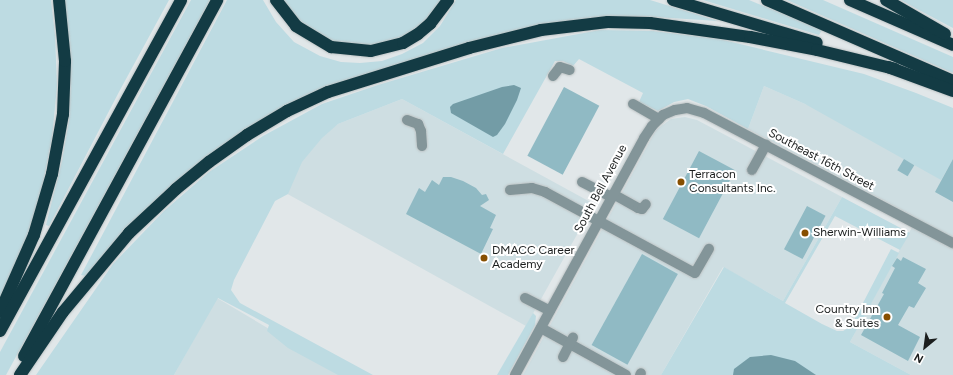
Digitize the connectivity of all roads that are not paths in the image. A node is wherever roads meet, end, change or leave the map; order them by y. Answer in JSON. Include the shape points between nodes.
{"nodes":[{"id":1,"x":59,"y":0,"type":"edge"},
{"id":2,"x":181,"y":0,"type":"edge"},
{"id":3,"x":217,"y":0,"type":"edge"},
{"id":4,"x":276,"y":0,"type":"edge"},
{"id":5,"x":448,"y":0,"type":"edge"},
{"id":6,"x":673,"y":0,"type":"edge"},
{"id":7,"x":767,"y":0,"type":"edge"},
{"id":8,"x":850,"y":0,"type":"edge"},
{"id":9,"x":886,"y":0,"type":"edge"},
{"id":10,"x":953,"y":38,"type":"edge"},
{"id":11,"x":953,"y":45,"type":"edge"},
{"id":12,"x":894,"y":69,"type":"junction"},
{"id":13,"x":570,"y":70,"type":"dead end"},
{"id":14,"x":553,"y":76,"type":"dead end"},
{"id":15,"x":953,"y":81,"type":"edge"},
{"id":16,"x":953,"y":91,"type":"edge"},
{"id":17,"x":633,"y":104,"type":"dead end"},
{"id":18,"x":675,"y":110,"type":"joint"},
{"id":19,"x":659,"y":119,"type":"junction"},
{"id":20,"x":408,"y":120,"type":"dead end"},
{"id":21,"x":766,"y":145,"type":"junction"},
{"id":22,"x":422,"y":146,"type":"dead end"},
{"id":23,"x":752,"y":170,"type":"dead end"},
{"id":24,"x":582,"y":182,"type":"dead end"},
{"id":25,"x":510,"y":190,"type":"dead end"},
{"id":26,"x":612,"y":196,"type":"junction"},
{"id":27,"x":646,"y":204,"type":"dead end"},
{"id":28,"x":600,"y":220,"type":"junction"},
{"id":29,"x":953,"y":243,"type":"edge"},
{"id":30,"x":709,"y":249,"type":"dead end"},
{"id":31,"x":525,"y":298,"type":"dead end"},
{"id":32,"x":550,"y":311,"type":"junction"},
{"id":33,"x":0,"y":312,"type":"edge"},
{"id":34,"x":541,"y":328,"type":"junction"},
{"id":35,"x":0,"y":331,"type":"edge"},
{"id":36,"x":571,"y":340,"type":"junction"},
{"id":37,"x":563,"y":357,"type":"dead end"},
{"id":38,"x":14,"y":375,"type":"edge"},
{"id":39,"x":20,"y":375,"type":"edge"},
{"id":40,"x":515,"y":375,"type":"edge"},
{"id":41,"x":626,"y":375,"type":"edge"}],
"edges":[{"from":1,"to":33,"type":"highway","via":[[65,62],[63,114],[52,174],[34,235]]},
{"from":2,"to":35,"type":"highway"},
{"from":3,"to":38,"type":"highway"},
{"from":4,"to":5,"type":"highway","via":[[296,26],[331,46],[371,51],[403,43],[418,34],[430,24]]},
{"from":6,"to":12,"type":"highway"},
{"from":7,"to":15,"type":"highway"},
{"from":8,"to":11,"type":"highway"},
{"from":9,"to":10,"type":"highway"},
{"from":12,"to":16,"type":"highway"},
{"from":12,"to":39,"type":"highway","via":[[818,50],[750,37],[650,23],[608,22],[541,30],[476,46],[328,92],[247,135],[176,189],[129,233],[63,312]]},
{"from":13,"to":14,"type":"street","via":[[560,67]]},
{"from":17,"to":19,"type":"street"},
{"from":18,"to":19,"type":"street","name":"South Bell Avenue"},
{"from":18,"to":21,"type":"street","name":"Southeast 16th Street","via":[[687,108],[704,113]]},
{"from":19,"to":26,"type":"street","name":"South Bell Avenue","via":[[644,138]]},
{"from":20,"to":22,"type":"street","via":[[418,124]]},
{"from":21,"to":23,"type":"street"},
{"from":21,"to":29,"type":"street","name":"Southeast 16th Street"},
{"from":24,"to":26,"type":"street"},
{"from":25,"to":28,"type":"street","via":[[532,188],[545,192]]},
{"from":26,"to":27,"type":"street","via":[[642,209]]},
{"from":26,"to":28,"type":"street","name":"South Bell Avenue"},
{"from":28,"to":30,"type":"street","via":[[696,273]]},
{"from":28,"to":32,"type":"street","name":"South Bell Avenue"},
{"from":31,"to":32,"type":"street"},
{"from":32,"to":34,"type":"street","name":"South Bell Avenue"},
{"from":34,"to":36,"type":"street"},
{"from":34,"to":40,"type":"street","name":"South Bell Avenue"},
{"from":36,"to":37,"type":"street"},
{"from":36,"to":41,"type":"street"}]}
